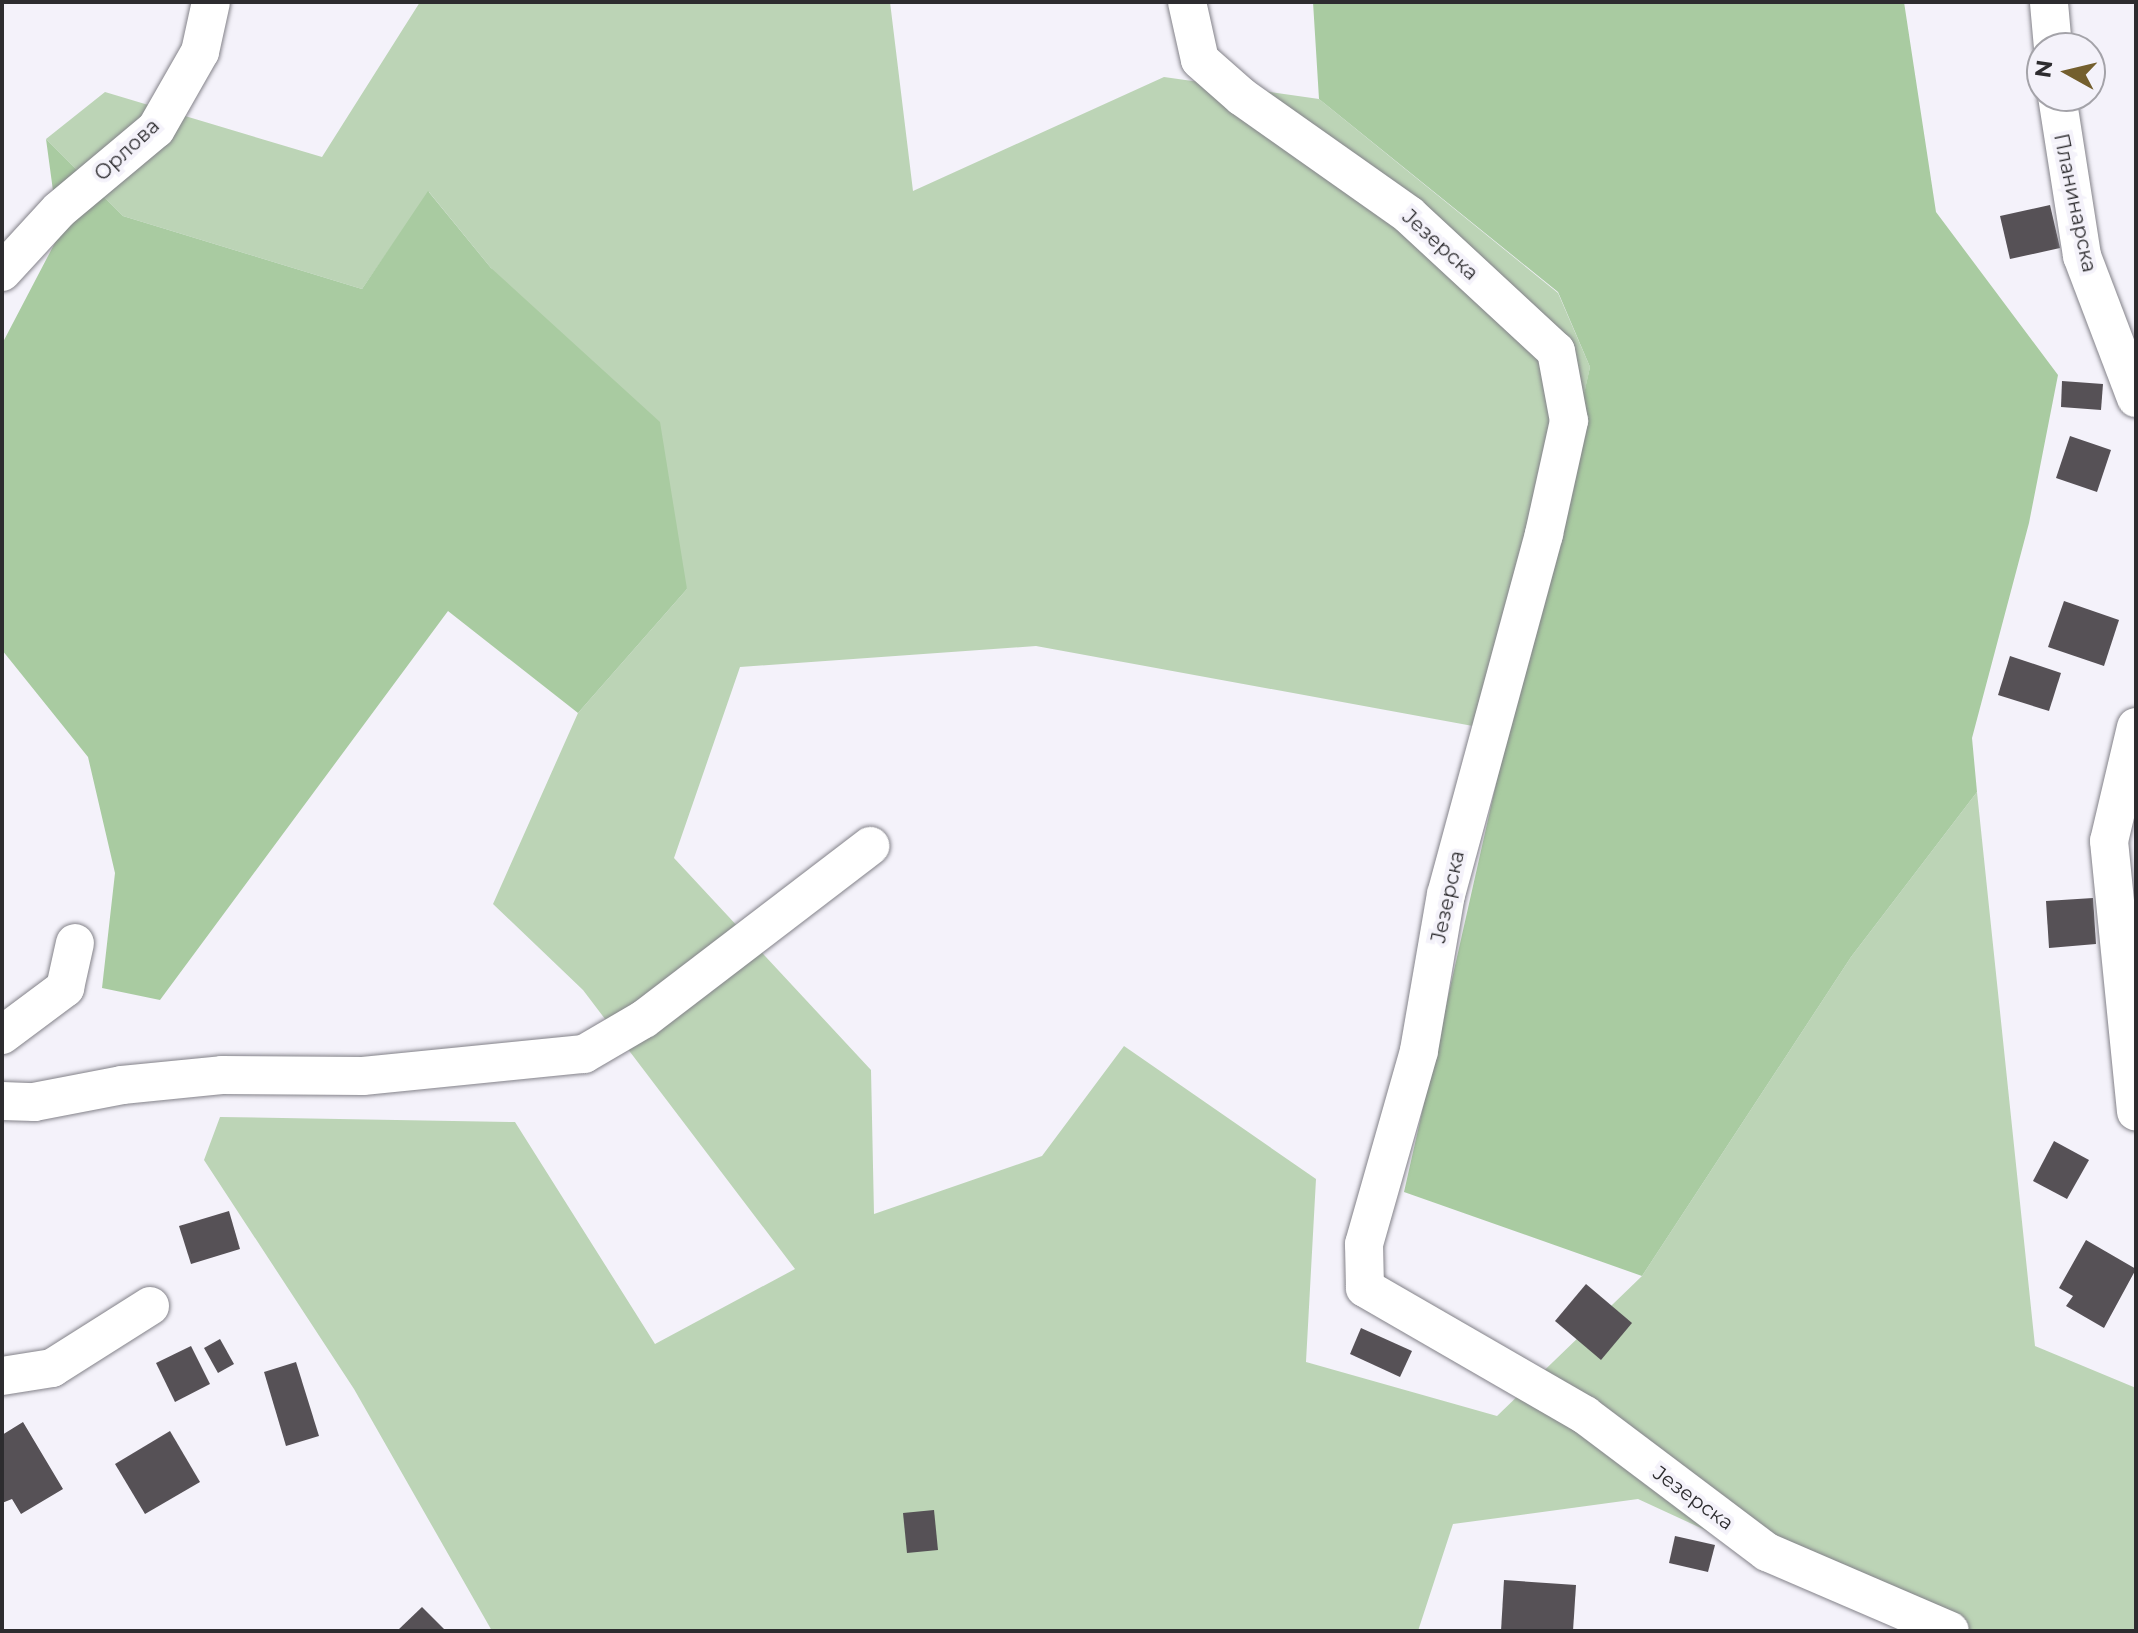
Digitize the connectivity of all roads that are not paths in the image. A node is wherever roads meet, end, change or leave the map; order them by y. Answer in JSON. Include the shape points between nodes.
{"nodes":[{"id":1,"x":211,"y":2,"type":"edge"},
{"id":2,"x":1187,"y":2,"type":"edge"},
{"id":3,"x":2049,"y":3,"type":"edge"},
{"id":4,"x":2052,"y":32,"type":"edge"},
{"id":5,"x":2060,"y":112,"type":"edge"},
{"id":6,"x":2,"y":272,"type":"edge"},
{"id":7,"x":2136,"y":398,"type":"edge"},
{"id":8,"x":2136,"y":727,"type":"edge"},
{"id":9,"x":870,"y":846,"type":"dead end"},
{"id":10,"x":75,"y":943,"type":"dead end"},
{"id":11,"x":2,"y":1035,"type":"edge"},
{"id":12,"x":2,"y":1101,"type":"edge"},
{"id":13,"x":2136,"y":1112,"type":"edge"},
{"id":14,"x":150,"y":1306,"type":"dead end"},
{"id":15,"x":2,"y":1376,"type":"edge"},
{"id":16,"x":1950,"y":1631,"type":"edge"}],
"edges":[{"from":1,"to":6,"type":"street","name":"Орлова","via":[[200,52],[156,129],[59,210]]},
{"from":2,"to":16,"type":"street","name":"Језерска","via":[[1200,60],[1242,97],[1409,215],[1556,351],[1569,421],[1544,534],[1446,894],[1419,1051],[1364,1244],[1365,1288],[1585,1415],[1767,1552]]},
{"from":3,"to":4,"type":"street"},
{"from":5,"to":7,"type":"street","name":"Планинарска","via":[[2082,256]]},
{"from":8,"to":13,"type":"street","via":[[2109,841]]},
{"from":9,"to":12,"type":"street","via":[[644,1019],[584,1054],[363,1076],[222,1075],[122,1085],[34,1102]]},
{"from":10,"to":11,"type":"street","via":[[65,988]]},
{"from":14,"to":15,"type":"street","via":[[52,1368]]}]}
